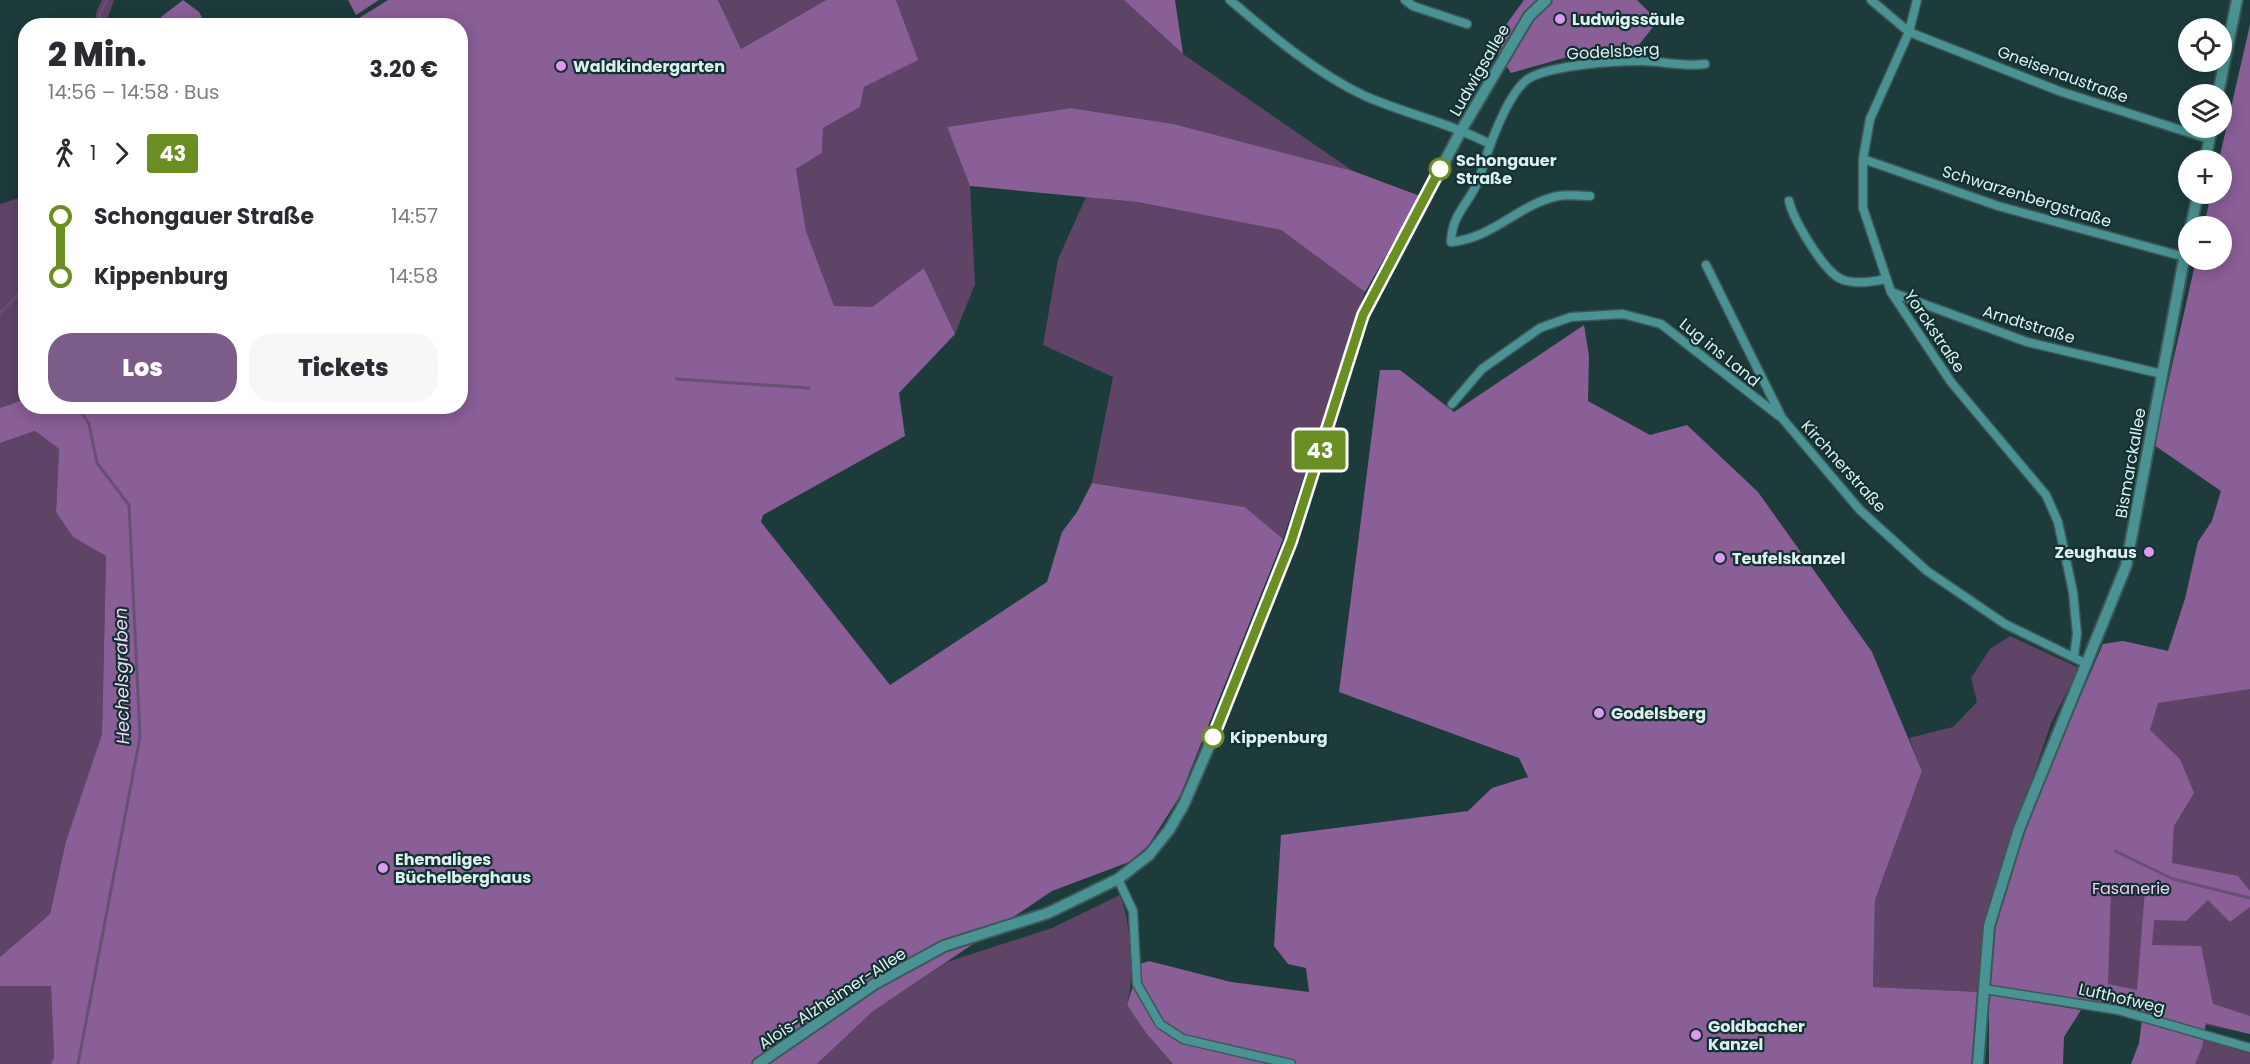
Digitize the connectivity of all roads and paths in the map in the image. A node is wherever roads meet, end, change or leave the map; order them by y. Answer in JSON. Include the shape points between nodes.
{"nodes":[{"id":1,"x":1230,"y":0,"type":"edge"},
{"id":2,"x":1406,"y":0,"type":"edge"},
{"id":3,"x":1546,"y":0,"type":"edge"},
{"id":4,"x":1871,"y":0,"type":"edge"},
{"id":5,"x":1917,"y":0,"type":"edge"},
{"id":6,"x":2237,"y":0,"type":"edge"},
{"id":7,"x":1467,"y":24,"type":"dead end"},
{"id":8,"x":1909,"y":32,"type":"junction"},
{"id":9,"x":1705,"y":63,"type":"dead end"},
{"id":10,"x":2220,"y":84,"type":"edge"},
{"id":11,"x":1462,"y":129,"type":"junction"},
{"id":12,"x":2209,"y":139,"type":"joint"},
{"id":13,"x":1490,"y":144,"type":"junction"},
{"id":14,"x":2207,"y":150,"type":"edge"},
{"id":15,"x":1863,"y":159,"type":"junction"},
{"id":16,"x":1590,"y":196,"type":"dead end"},
{"id":17,"x":1789,"y":201,"type":"dead end"},
{"id":18,"x":2178,"y":255,"type":"edge"},
{"id":19,"x":1706,"y":266,"type":"dead end"},
{"id":20,"x":2182,"y":270,"type":"edge"},
{"id":21,"x":1885,"y":279,"type":"junction"},
{"id":22,"x":1891,"y":292,"type":"junction"},
{"id":23,"x":2162,"y":374,"type":"junction"},
{"id":24,"x":1452,"y":404,"type":"dead end"},
{"id":25,"x":1782,"y":418,"type":"junction"},
{"id":26,"x":2074,"y":656,"type":"junction"},
{"id":27,"x":2087,"y":664,"type":"junction"},
{"id":28,"x":1118,"y":879,"type":"junction"},
{"id":29,"x":1984,"y":989,"type":"junction"},
{"id":30,"x":2250,"y":1048,"type":"edge"},
{"id":31,"x":758,"y":1064,"type":"edge"},
{"id":32,"x":1291,"y":1064,"type":"edge"},
{"id":33,"x":1978,"y":1064,"type":"edge"}],
"edges":[{"from":1,"to":11,"type":"street","via":[[1316,67],[1365,96]]},
{"from":2,"to":7,"type":"street","via":[[1413,6]]},
{"from":3,"to":11,"type":"street","name":"Ludwigsallee","via":[[1528,16]]},
{"from":4,"to":8,"type":"street","name":"Gneisenaustraße"},
{"from":5,"to":8,"type":"street","name":"Yorckstraße"},
{"from":6,"to":10,"type":"street"},
{"from":8,"to":12,"type":"street","name":"Gneisenaustraße","via":[[2059,91]]},
{"from":8,"to":15,"type":"street","name":"Yorckstraße","via":[[1870,119]]},
{"from":9,"to":13,"type":"street","name":"Godelsberg","via":[[1641,61],[1571,66],[1529,78],[1516,93]]},
{"from":11,"to":13,"type":"street"},
{"from":11,"to":28,"type":"street","name":"Alois-Alzheimer-Allee","via":[[1363,315],[1291,542],[1184,804],[1149,855]]},
{"from":12,"to":14,"type":"street"},
{"from":13,"to":16,"type":"street","name":"Godelsberg","via":[[1478,180],[1452,225],[1451,242],[1485,234],[1558,196]]},
{"from":15,"to":18,"type":"street","name":"Schwarzenbergstraße","via":[[1998,206]]},
{"from":15,"to":21,"type":"street","name":"Yorckstraße","via":[[1863,208]]},
{"from":17,"to":21,"type":"street","via":[[1811,246],[1839,278],[1866,283]]},
{"from":19,"to":25,"type":"street","name":"Kirchnerstraße"},
{"from":20,"to":23,"type":"street","name":"Bismarckallee"},
{"from":21,"to":22,"type":"street","name":"Yorckstraße"},
{"from":22,"to":23,"type":"street","name":"Arndtstraße","via":[[2027,342]]},
{"from":22,"to":26,"type":"street","name":"Yorckstraße","via":[[1952,382],[2046,495],[2058,522],[2073,592],[2077,634]]},
{"from":23,"to":27,"type":"street","name":"Bismarckallee","via":[[2126,566]]},
{"from":24,"to":25,"type":"street","name":"Lug ins Land","via":[[1482,369],[1540,328],[1571,317],[1623,314],[1661,324]]},
{"from":25,"to":26,"type":"street","name":"Kirchnerstraße","via":[[1860,510],[1927,571],[2005,624]]},
{"from":26,"to":27,"type":"street","name":"Kirchnerstraße"},
{"from":27,"to":29,"type":"street","name":"Bismarckallee","via":[[2019,829],[1989,926]]},
{"from":28,"to":31,"type":"street","name":"Alois-Alzheimer-Allee","via":[[1048,913],[944,946],[876,983]]},
{"from":28,"to":32,"type":"street","via":[[1133,911],[1137,984],[1160,1024],[1183,1039]]},
{"from":29,"to":30,"type":"street","name":"Lufthofweg","via":[[2118,1010]]},
{"from":29,"to":33,"type":"street","name":"Bismarckallee"}]}
